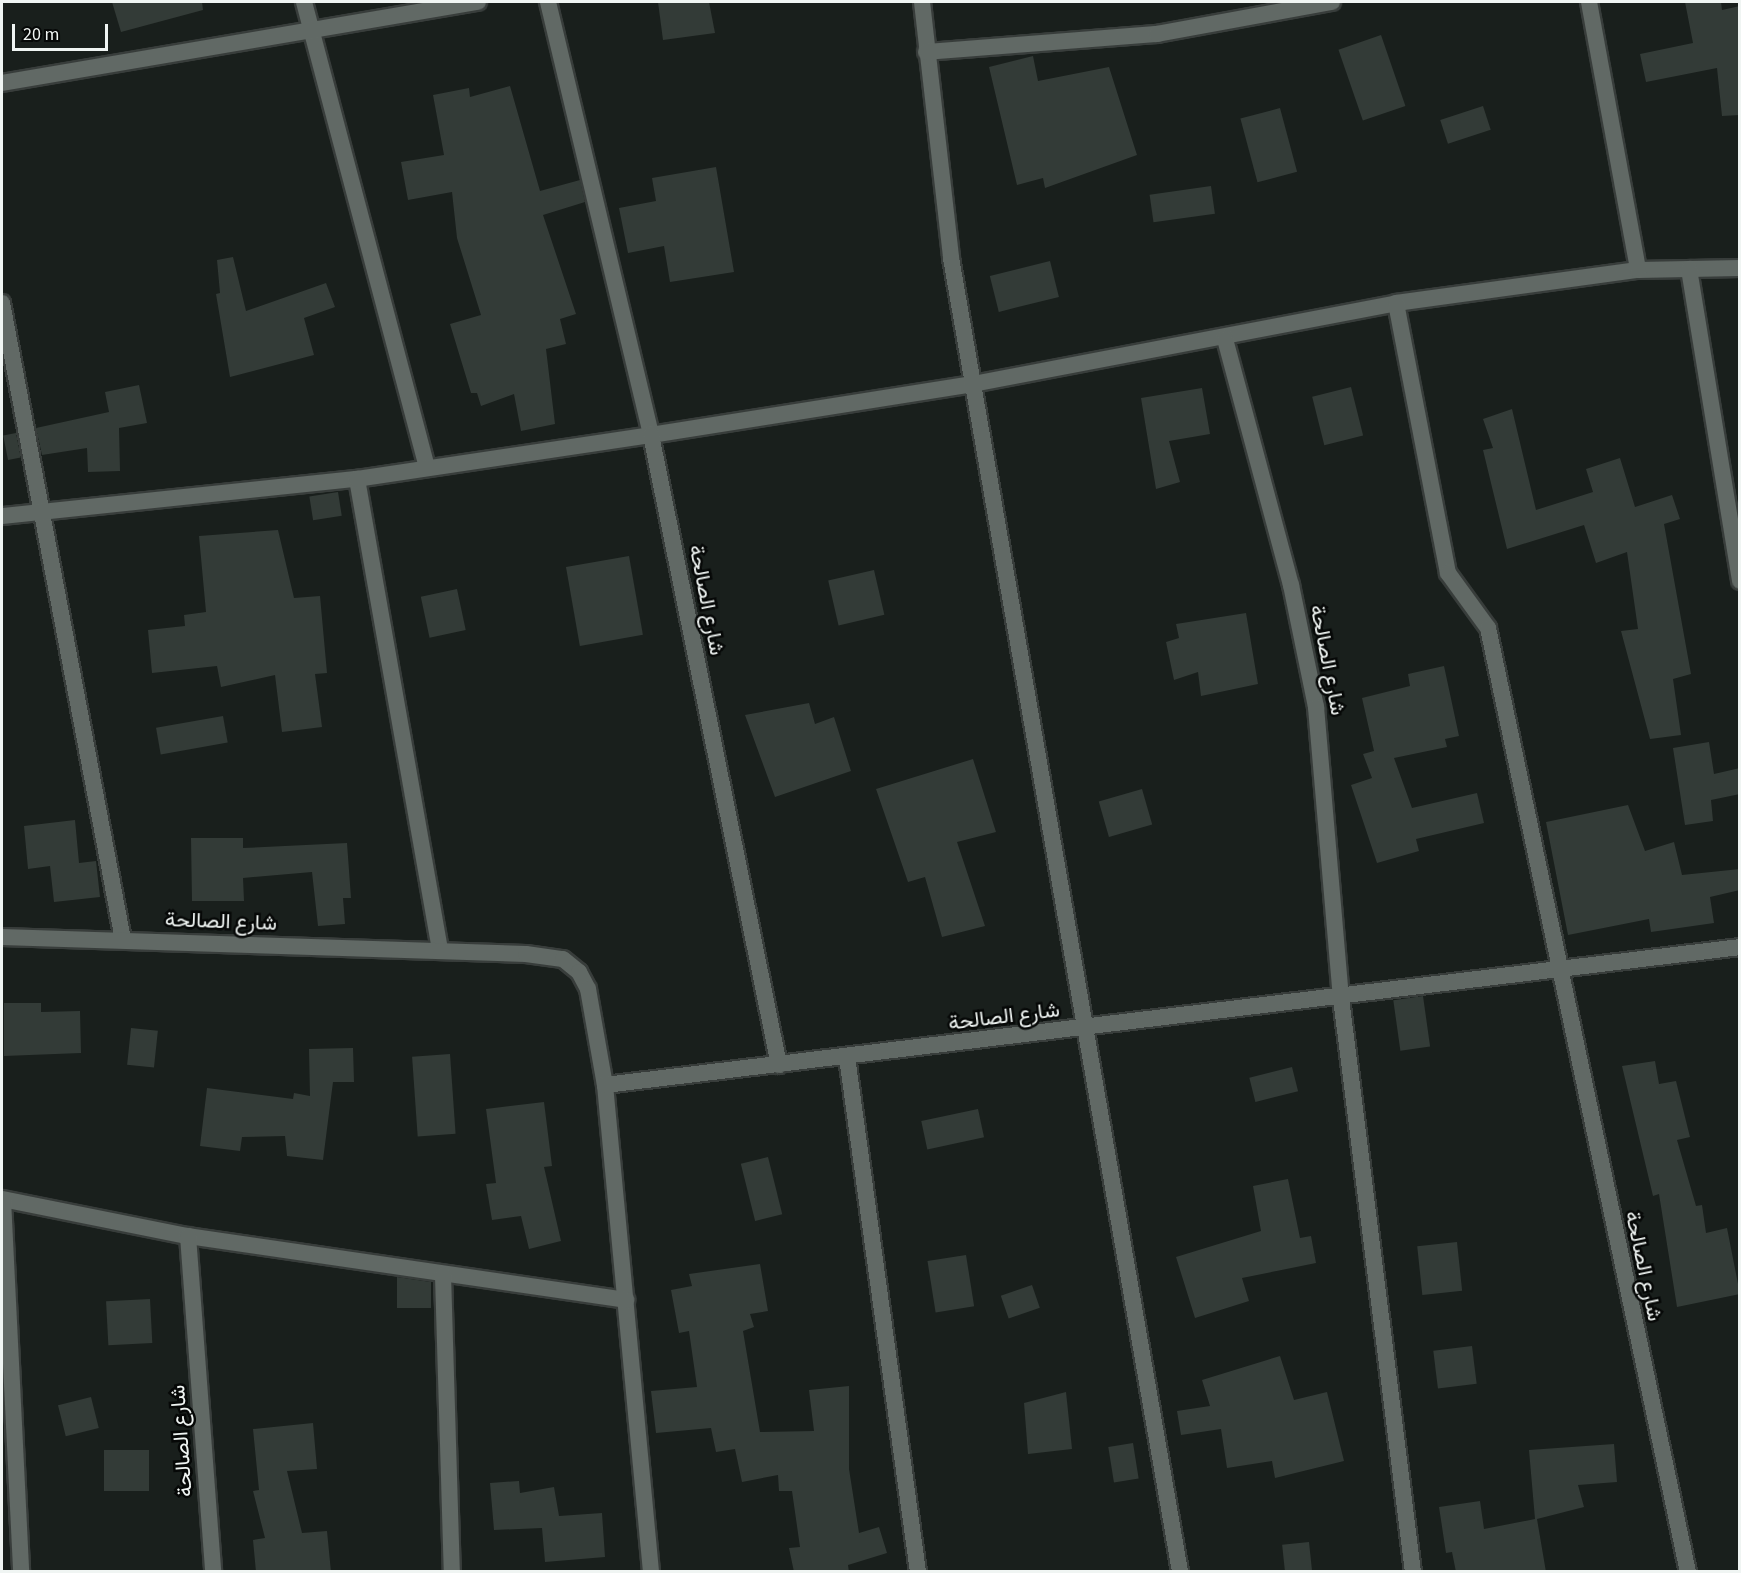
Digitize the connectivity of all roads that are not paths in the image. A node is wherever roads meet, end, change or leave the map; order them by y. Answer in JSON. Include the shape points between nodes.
{"nodes":[{"id":1,"x":304,"y":2,"type":"edge"},
{"id":2,"x":478,"y":2,"type":"edge"},
{"id":3,"x":548,"y":2,"type":"edge"},
{"id":4,"x":922,"y":2,"type":"edge"},
{"id":5,"x":1332,"y":2,"type":"edge"},
{"id":6,"x":1589,"y":2,"type":"edge"},
{"id":7,"x":1311,"y":4,"type":"edge"},
{"id":8,"x":312,"y":30,"type":"junction"},
{"id":9,"x":926,"y":52,"type":"junction"},
{"id":10,"x":2,"y":83,"type":"edge"},
{"id":11,"x":1740,"y":268,"type":"edge"},
{"id":12,"x":1689,"y":269,"type":"junction"},
{"id":13,"x":1638,"y":270,"type":"junction"},
{"id":14,"x":2,"y":303,"type":"edge"},
{"id":15,"x":1396,"y":303,"type":"junction"},
{"id":16,"x":1225,"y":339,"type":"junction"},
{"id":17,"x":973,"y":384,"type":"junction"},
{"id":18,"x":651,"y":435,"type":"junction"},
{"id":19,"x":427,"y":467,"type":"junction"},
{"id":20,"x":357,"y":478,"type":"junction"},
{"id":21,"x":43,"y":512,"type":"junction"},
{"id":22,"x":2,"y":516,"type":"edge"},
{"id":23,"x":1740,"y":581,"type":"edge"},
{"id":24,"x":2,"y":937,"type":"edge"},
{"id":25,"x":123,"y":940,"type":"junction"},
{"id":26,"x":1740,"y":947,"type":"edge"},
{"id":27,"x":440,"y":950,"type":"junction"},
{"id":28,"x":1557,"y":970,"type":"junction"},
{"id":29,"x":1341,"y":998,"type":"junction"},
{"id":30,"x":1082,"y":1030,"type":"junction"},
{"id":31,"x":847,"y":1057,"type":"junction"},
{"id":32,"x":779,"y":1065,"type":"junction"},
{"id":33,"x":605,"y":1085,"type":"junction"},
{"id":34,"x":2,"y":1199,"type":"edge"},
{"id":35,"x":188,"y":1236,"type":"junction"},
{"id":36,"x":443,"y":1275,"type":"junction"},
{"id":37,"x":626,"y":1300,"type":"junction"},
{"id":38,"x":21,"y":1572,"type":"edge"},
{"id":39,"x":213,"y":1572,"type":"edge"},
{"id":40,"x":452,"y":1572,"type":"edge"},
{"id":41,"x":651,"y":1572,"type":"edge"},
{"id":42,"x":918,"y":1572,"type":"edge"},
{"id":43,"x":1180,"y":1572,"type":"edge"},
{"id":44,"x":1413,"y":1572,"type":"edge"},
{"id":45,"x":1688,"y":1572,"type":"edge"}],
"edges":[{"from":1,"to":8,"type":"street"},
{"from":2,"to":8,"type":"street"},
{"from":3,"to":18,"type":"street","name":"شارع الصالحة"},
{"from":4,"to":9,"type":"street"},
{"from":5,"to":7,"type":"street"},
{"from":6,"to":13,"type":"street"},
{"from":7,"to":9,"type":"street","via":[[1157,34]]},
{"from":8,"to":10,"type":"street"},
{"from":8,"to":19,"type":"street"},
{"from":9,"to":17,"type":"street","via":[[937,165]]},
{"from":11,"to":12,"type":"street"},
{"from":12,"to":13,"type":"street"},
{"from":12,"to":23,"type":"street"},
{"from":13,"to":15,"type":"street"},
{"from":14,"to":21,"type":"street"},
{"from":15,"to":16,"type":"street"},
{"from":15,"to":28,"type":"street","name":"شارع الصالحة","via":[[1448,573],[1488,628]]},
{"from":16,"to":17,"type":"street"},
{"from":16,"to":29,"type":"street","name":"شارع الصالحة","via":[[1291,585],[1316,707]]},
{"from":17,"to":18,"type":"street"},
{"from":17,"to":30,"type":"street"},
{"from":18,"to":19,"type":"street"},
{"from":18,"to":32,"type":"street","name":"شارع الصالحة"},
{"from":19,"to":20,"type":"street"},
{"from":20,"to":21,"type":"street"},
{"from":20,"to":27,"type":"street"},
{"from":21,"to":22,"type":"street"},
{"from":21,"to":25,"type":"street"},
{"from":24,"to":25,"type":"street","name":"شارع الصالحة"},
{"from":25,"to":27,"type":"street","name":"شارع الصالحة"},
{"from":26,"to":28,"type":"street","name":"شارع الصالحة"},
{"from":27,"to":33,"type":"street","name":"شارع الصالحة","via":[[563,959],[579,972],[588,989]]},
{"from":28,"to":29,"type":"street","name":"شارع الصالحة"},
{"from":28,"to":45,"type":"street","name":"شارع الصالحة"},
{"from":29,"to":30,"type":"street","name":"شارع الصالحة"},
{"from":29,"to":44,"type":"street","name":"شارع الصالحة"},
{"from":30,"to":31,"type":"street","name":"شارع الصالحة"},
{"from":30,"to":43,"type":"street"},
{"from":31,"to":32,"type":"street","name":"شارع الصالحة"},
{"from":31,"to":42,"type":"street"},
{"from":32,"to":33,"type":"street","name":"شارع الصالحة"},
{"from":33,"to":37,"type":"street","name":"شارع الصالحة"},
{"from":34,"to":35,"type":"street"},
{"from":34,"to":38,"type":"street"},
{"from":35,"to":36,"type":"street"},
{"from":35,"to":39,"type":"street","name":"شارع الصالحة"},
{"from":36,"to":37,"type":"street"},
{"from":36,"to":40,"type":"street"},
{"from":37,"to":41,"type":"street","name":"شارع الصالحة"}]}
